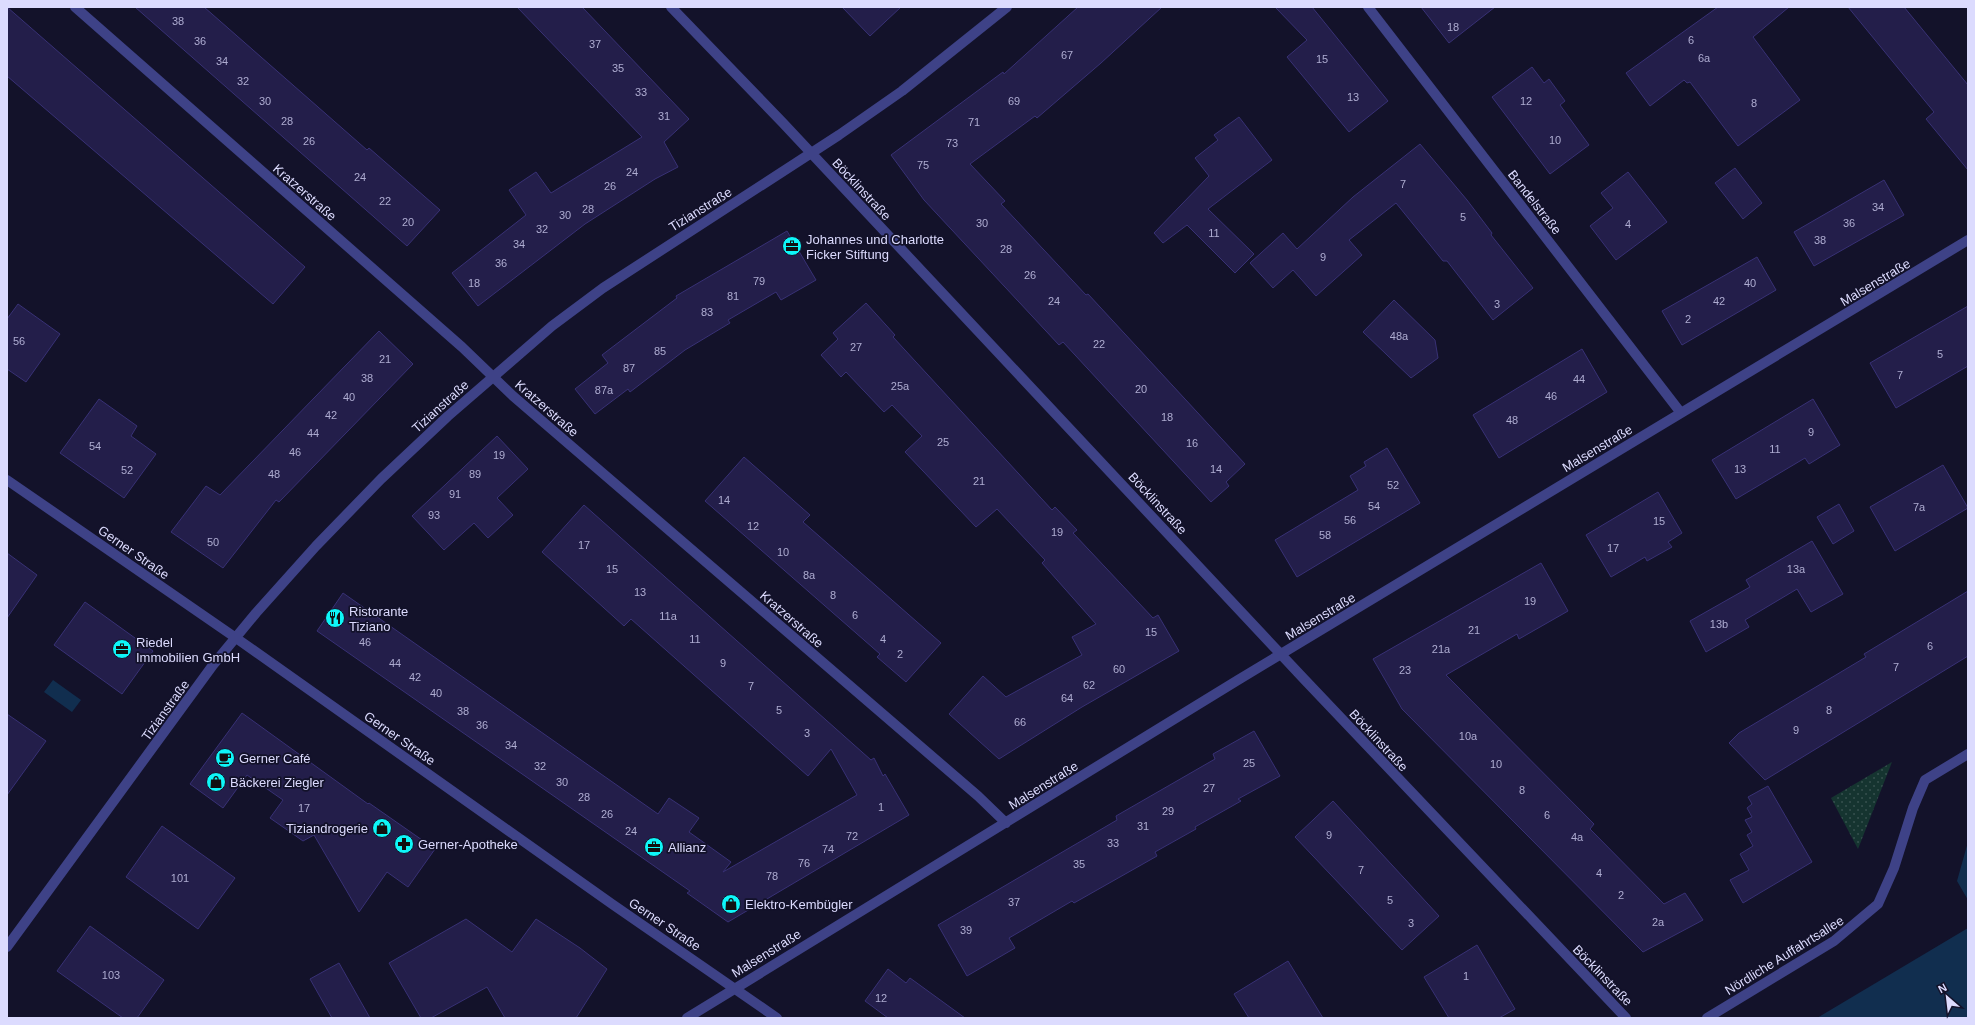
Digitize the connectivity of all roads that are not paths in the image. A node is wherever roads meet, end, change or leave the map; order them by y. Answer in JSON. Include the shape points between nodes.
{"nodes":[{"id":1,"x":75,"y":7,"type":"edge"},
{"id":2,"x":671,"y":7,"type":"edge"},
{"id":3,"x":1007,"y":7,"type":"edge"},
{"id":4,"x":1368,"y":7,"type":"edge"},
{"id":5,"x":812,"y":154,"type":"junction"},
{"id":6,"x":1968,"y":240,"type":"edge"},
{"id":7,"x":493,"y":376,"type":"junction"},
{"id":8,"x":1681,"y":413,"type":"junction"},
{"id":9,"x":7,"y":480,"type":"edge"},
{"id":10,"x":236,"y":638,"type":"junction"},
{"id":11,"x":1282,"y":654,"type":"junction"},
{"id":12,"x":1968,"y":754,"type":"edge"},
{"id":13,"x":1006,"y":823,"type":"junction"},
{"id":14,"x":7,"y":947,"type":"edge"},
{"id":15,"x":735,"y":988,"type":"junction"},
{"id":16,"x":687,"y":1018,"type":"edge"},
{"id":17,"x":777,"y":1018,"type":"edge"},
{"id":18,"x":1626,"y":1018,"type":"edge"},
{"id":19,"x":1707,"y":1018,"type":"edge"}],
"edges":[{"from":1,"to":7,"type":"street","name":"Kratzerstraße"},
{"from":2,"to":5,"type":"street","name":"Böcklinstraße"},
{"from":3,"to":5,"type":"street","name":"Tizianstraße","via":[[902,91]]},
{"from":4,"to":8,"type":"street","name":"Bandelstraße"},
{"from":5,"to":7,"type":"street","name":"Tizianstraße","via":[[603,288],[552,326]]},
{"from":5,"to":11,"type":"street","name":"Böcklinstraße"},
{"from":6,"to":8,"type":"street","name":"Malsenstraße"},
{"from":7,"to":10,"type":"street","name":"Tizianstraße","via":[[381,480],[316,546]]},
{"from":7,"to":13,"type":"street","name":"Kratzerstraße"},
{"from":8,"to":11,"type":"street","name":"Malsenstraße"},
{"from":9,"to":10,"type":"street","name":"Gerner Straße"},
{"from":10,"to":14,"type":"street","name":"Tizianstraße"},
{"from":10,"to":15,"type":"street","name":"Gerner Straße"},
{"from":11,"to":13,"type":"street","name":"Malsenstraße"},
{"from":11,"to":18,"type":"street","name":"Böcklinstraße"},
{"from":12,"to":19,"type":"street","name":"Nördliche Auffahrtsallee","via":[[1925,780],[1913,808],[1894,868],[1878,904],[1834,941]]},
{"from":13,"to":15,"type":"street","name":"Malsenstraße"},
{"from":15,"to":16,"type":"street","name":"Malsenstraße"},
{"from":15,"to":17,"type":"street","name":"Gerner Straße"}]}
